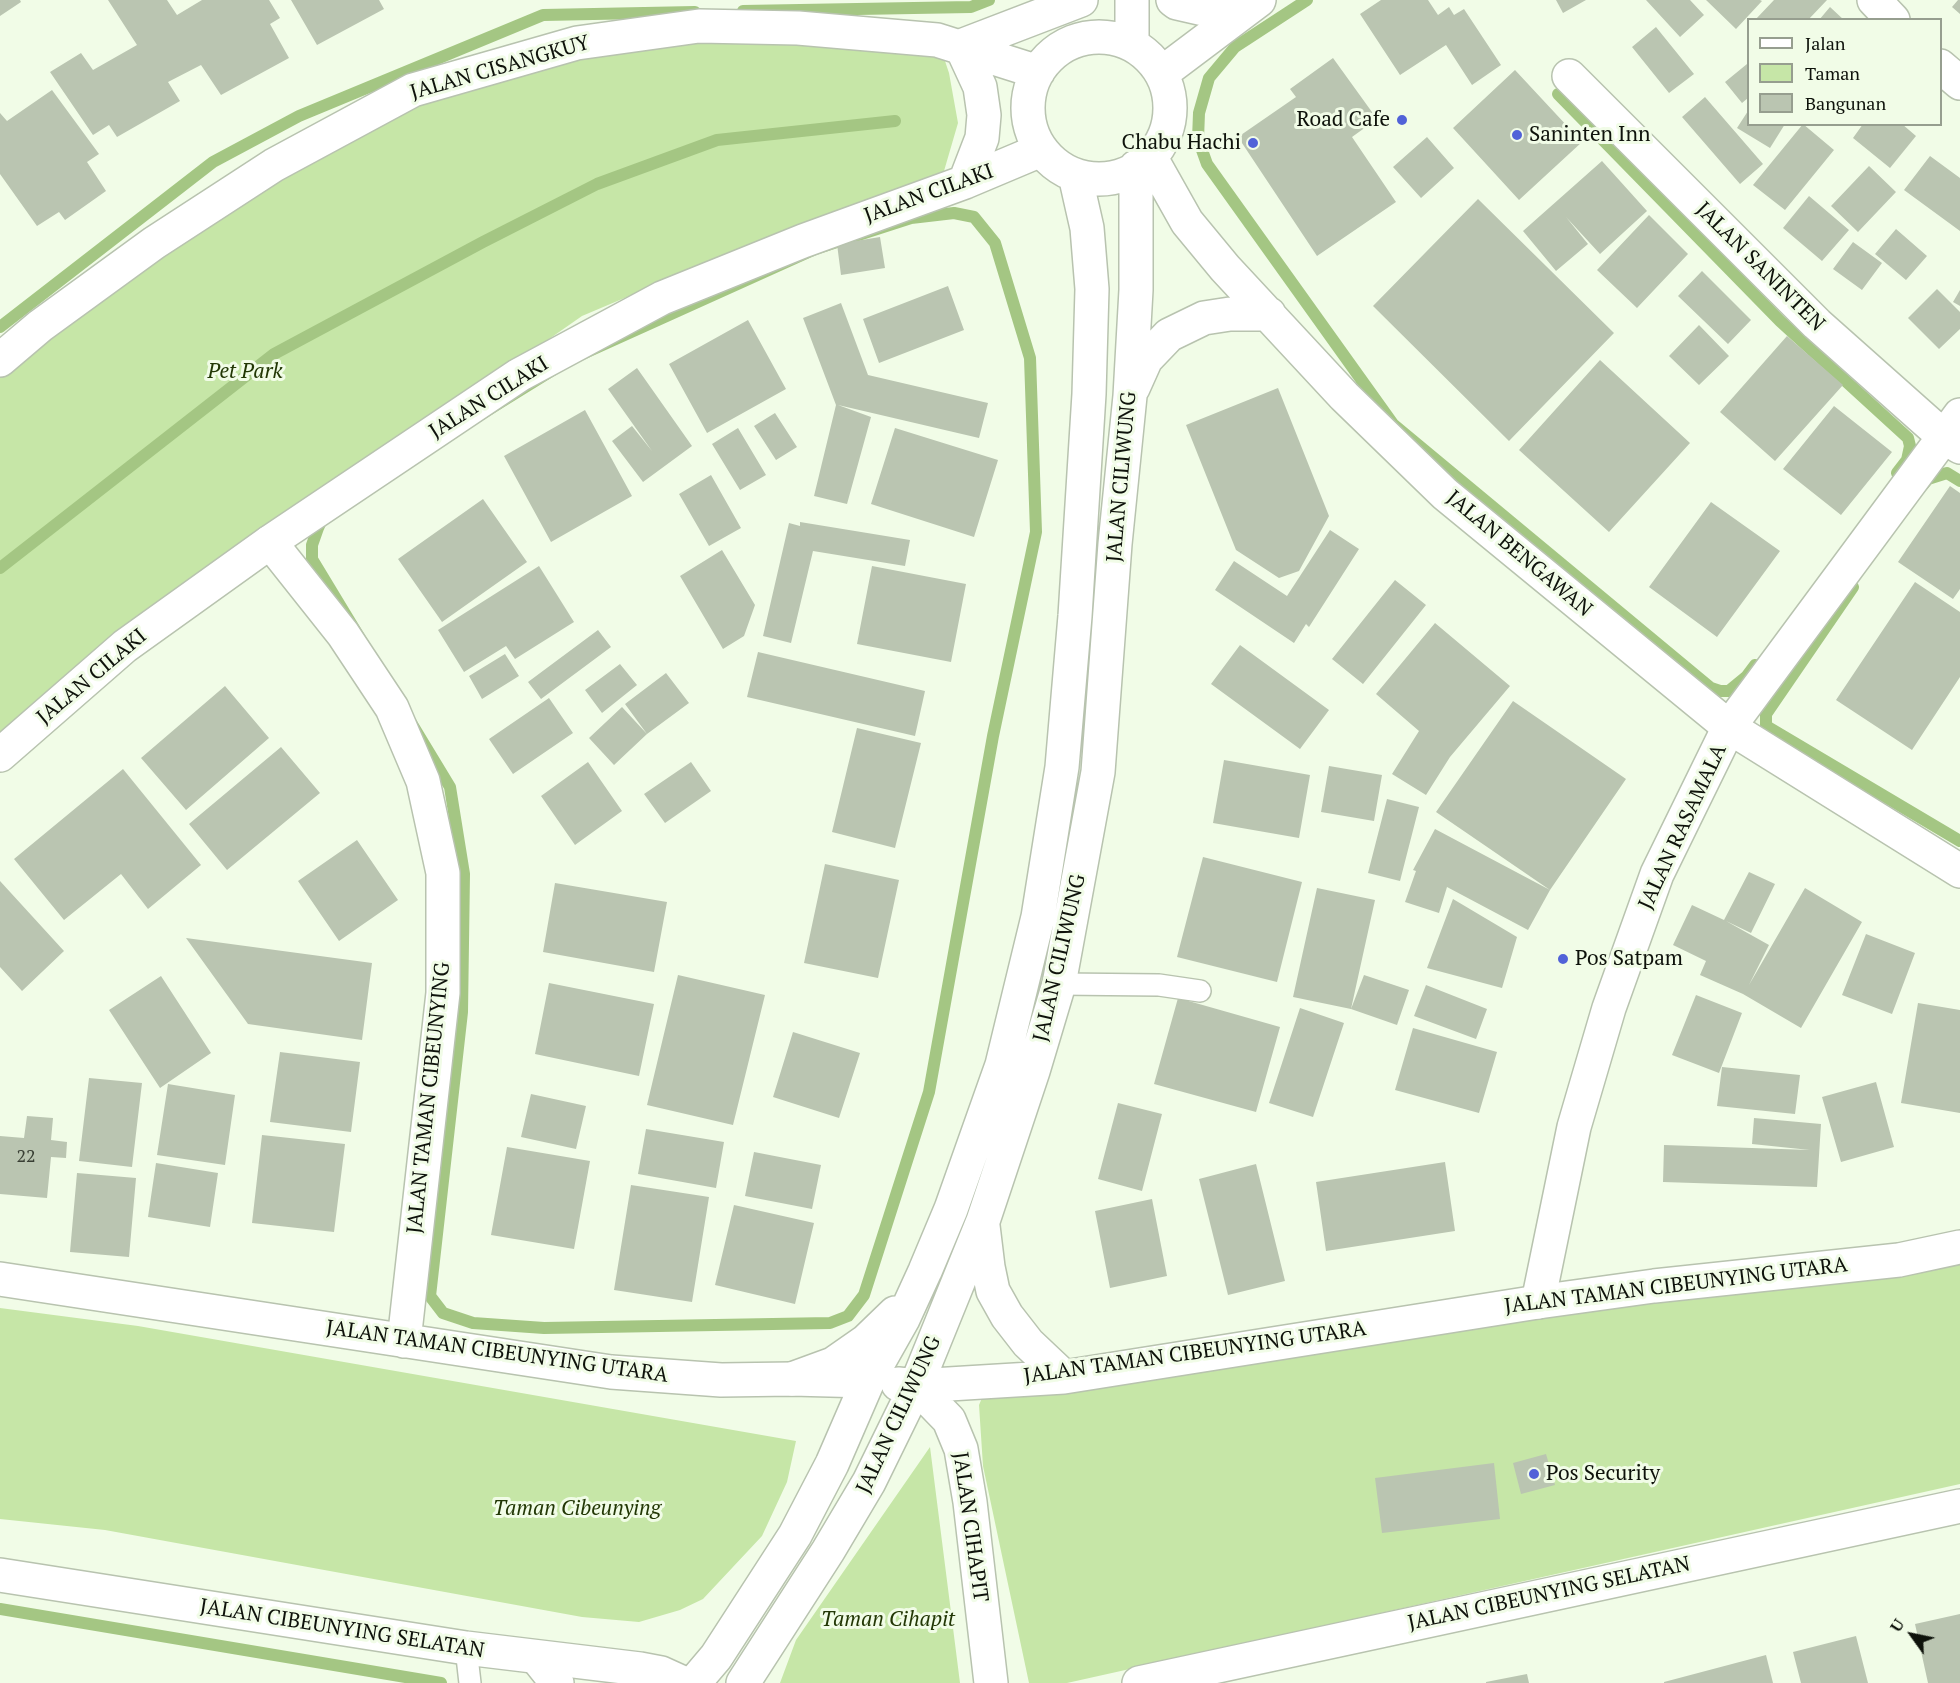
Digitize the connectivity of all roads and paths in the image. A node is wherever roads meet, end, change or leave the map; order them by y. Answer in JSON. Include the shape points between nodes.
{"nodes":[{"id":1,"x":1081,"y":0,"type":"edge"},
{"id":2,"x":1089,"y":0,"type":"edge"},
{"id":3,"x":1132,"y":0,"type":"edge"},
{"id":4,"x":1173,"y":0,"type":"edge"},
{"id":5,"x":1874,"y":0,"type":"edge"},
{"id":6,"x":1251,"y":6,"type":"edge"},
{"id":7,"x":1891,"y":18,"type":"edge"},
{"id":8,"x":1090,"y":36,"type":"junction"},
{"id":9,"x":1132,"y":44,"type":"junction"},
{"id":10,"x":961,"y":46,"type":"junction"},
{"id":11,"x":1942,"y":67,"type":"edge"},
{"id":12,"x":1038,"y":72,"type":"junction"},
{"id":13,"x":1162,"y":73,"type":"junction"},
{"id":14,"x":1569,"y":76,"type":"dead end"},
{"id":15,"x":1960,"y":83,"type":"edge"},
{"id":16,"x":1041,"y":150,"type":"junction"},
{"id":17,"x":1144,"y":162,"type":"junction"},
{"id":18,"x":1075,"y":175,"type":"junction"},
{"id":19,"x":965,"y":182,"type":"junction"},
{"id":20,"x":1269,"y":315,"type":"junction"},
{"id":21,"x":0,"y":360,"type":"edge"},
{"id":22,"x":1130,"y":396,"type":"junction"},
{"id":23,"x":1954,"y":433,"type":"edge"},
{"id":24,"x":270,"y":542,"type":"junction"},
{"id":25,"x":1729,"y":727,"type":"junction"},
{"id":26,"x":0,"y":755,"type":"edge"},
{"id":27,"x":1062,"y":767,"type":"junction"},
{"id":28,"x":1098,"y":772,"type":"junction"},
{"id":29,"x":1960,"y":871,"type":"edge"},
{"id":30,"x":1059,"y":984,"type":"junction"},
{"id":31,"x":1200,"y":992,"type":"dead end"},
{"id":32,"x":983,"y":1221,"type":"junction"},
{"id":33,"x":1960,"y":1247,"type":"edge"},
{"id":34,"x":925,"y":1271,"type":"junction"},
{"id":35,"x":0,"y":1279,"type":"edge"},
{"id":36,"x":1538,"y":1302,"type":"junction"},
{"id":37,"x":404,"y":1341,"type":"junction"},
{"id":38,"x":1064,"y":1377,"type":"junction"},
{"id":39,"x":792,"y":1379,"type":"junction"},
{"id":40,"x":868,"y":1382,"type":"junction"},
{"id":41,"x":916,"y":1386,"type":"junction"},
{"id":42,"x":1960,"y":1506,"type":"edge"},
{"id":43,"x":0,"y":1575,"type":"edge"},
{"id":44,"x":466,"y":1648,"type":"junction"},
{"id":45,"x":537,"y":1658,"type":"junction"},
{"id":46,"x":470,"y":1683,"type":"edge"},
{"id":47,"x":557,"y":1683,"type":"edge"},
{"id":48,"x":683,"y":1683,"type":"edge"},
{"id":49,"x":694,"y":1683,"type":"edge"},
{"id":50,"x":743,"y":1683,"type":"edge"},
{"id":51,"x":990,"y":1683,"type":"edge"},
{"id":52,"x":1139,"y":1683,"type":"edge"}],
"edges":[{"from":1,"to":10,"type":"street"},
{"from":2,"to":8,"type":"street"},
{"from":3,"to":9,"type":"street"},
{"from":4,"to":6,"type":"street","via":[[1212,11]]},
{"from":5,"to":7,"type":"street"},
{"from":6,"to":13,"type":"street"},
{"from":8,"to":9,"type":"street","via":[[1112,36]]},
{"from":8,"to":12,"type":"street","via":[[1051,55]]},
{"from":9,"to":13,"type":"street","via":[[1150,56]]},
{"from":10,"to":12,"type":"street","name":"JALAN CISANGKUY"},
{"from":10,"to":19,"type":"street","via":[[980,87],[984,115],[982,138]]},
{"from":10,"to":21,"type":"street","name":"JALAN CISANGKUY","via":[[937,40],[798,28],[699,27],[577,43],[413,90],[274,165],[154,243]]},
{"from":11,"to":15,"type":"street"},
{"from":12,"to":16,"type":"street","via":[[1027,111]]},
{"from":13,"to":17,"type":"street","via":[[1170,94],[1171,117],[1164,139]]},
{"from":14,"to":23,"type":"street","name":"JALAN SANINTEN","via":[[1817,324]]},
{"from":16,"to":18,"type":"street","via":[[1064,171]]},
{"from":16,"to":19,"type":"street","name":"JALAN CILAKI"},
{"from":17,"to":18,"type":"street","via":[[1120,176]]},
{"from":17,"to":20,"type":"street","name":"JALAN BENGAWAN","via":[[1187,222]]},
{"from":17,"to":22,"type":"street","name":"JALAN CILIWUNG"},
{"from":18,"to":27,"type":"street","name":"JALAN CILIWUNG","via":[[1087,228],[1092,289],[1089,394]]},
{"from":19,"to":24,"type":"street","name":"JALAN CILAKI","via":[[662,298],[519,375]]},
{"from":20,"to":22,"type":"street","via":[[1204,318],[1169,335],[1146,359]]},
{"from":20,"to":25,"type":"street","name":"JALAN BENGAWAN","via":[[1344,396],[1445,494]]},
{"from":22,"to":28,"type":"street","name":"JALAN CILIWUNG"},
{"from":23,"to":25,"type":"street","name":"JALAN RASAMALA"},
{"from":24,"to":26,"type":"street","name":"JALAN CILAKI","via":[[125,646]]},
{"from":24,"to":37,"type":"street","name":"JALAN TAMAN CIBEUNYING","via":[[343,634],[392,708],[423,781],[443,873],[443,993]]},
{"from":25,"to":29,"type":"street","name":"JALAN BENGAWAN"},
{"from":25,"to":36,"type":"street","name":"JALAN RASAMALA","via":[[1657,874],[1609,1008],[1574,1127]]},
{"from":27,"to":28,"type":"street"},
{"from":27,"to":34,"type":"street","name":"JALAN CILIWUNG","via":[[1038,917],[1002,1065]]},
{"from":28,"to":30,"type":"street","name":"JALAN CILIWUNG"},
{"from":30,"to":31,"type":"lane","via":[[1159,986]]},
{"from":30,"to":32,"type":"street","name":"JALAN CILIWUNG"},
{"from":32,"to":38,"type":"street","via":[[993,1291],[1028,1343]]},
{"from":32,"to":41,"type":"street","name":"JALAN CILIWUNG"},
{"from":33,"to":36,"type":"street","name":"JALAN TAMAN CIBEUNYING UTARA","via":[[1899,1260]]},
{"from":34,"to":39,"type":"street","via":[[898,1310],[866,1341],[833,1364]]},
{"from":34,"to":40,"type":"street","name":"JALAN CILIWUNG"},
{"from":35,"to":37,"type":"street","name":"JALAN TAMAN CIBEUNYING UTARA"},
{"from":36,"to":38,"type":"street","name":"JALAN TAMAN CIBEUNYING UTARA"},
{"from":37,"to":39,"type":"street","name":"JALAN TAMAN CIBEUNYING UTARA","via":[[611,1372],[721,1380]]},
{"from":38,"to":41,"type":"street","name":"JALAN TAMAN CIBEUNYING UTARA"},
{"from":39,"to":40,"type":"street","name":"JALAN TAMAN CIBEUNYING UTARA"},
{"from":40,"to":41,"type":"street","name":"JALAN TAMAN CIBEUNYING UTARA"},
{"from":40,"to":49,"type":"street","name":"JALAN CILIWUNG","via":[[795,1535],[716,1657]]},
{"from":41,"to":50,"type":"street","name":"JALAN CILIWUNG","via":[[882,1457],[828,1551]]},
{"from":41,"to":51,"type":"street","name":"JALAN CIHAPIT","via":[[949,1420],[961,1449]]},
{"from":42,"to":52,"type":"street","name":"JALAN CIBEUNYING SELATAN"},
{"from":43,"to":44,"type":"street","name":"JALAN CIBEUNYING SELATAN"},
{"from":44,"to":45,"type":"street","name":"JALAN CIBEUNYING SELATAN"},
{"from":44,"to":46,"type":"lane"},
{"from":45,"to":47,"type":"street"},
{"from":45,"to":48,"type":"street","name":"JALAN CIBEUNYING SELATAN","via":[[640,1669]]}]}
